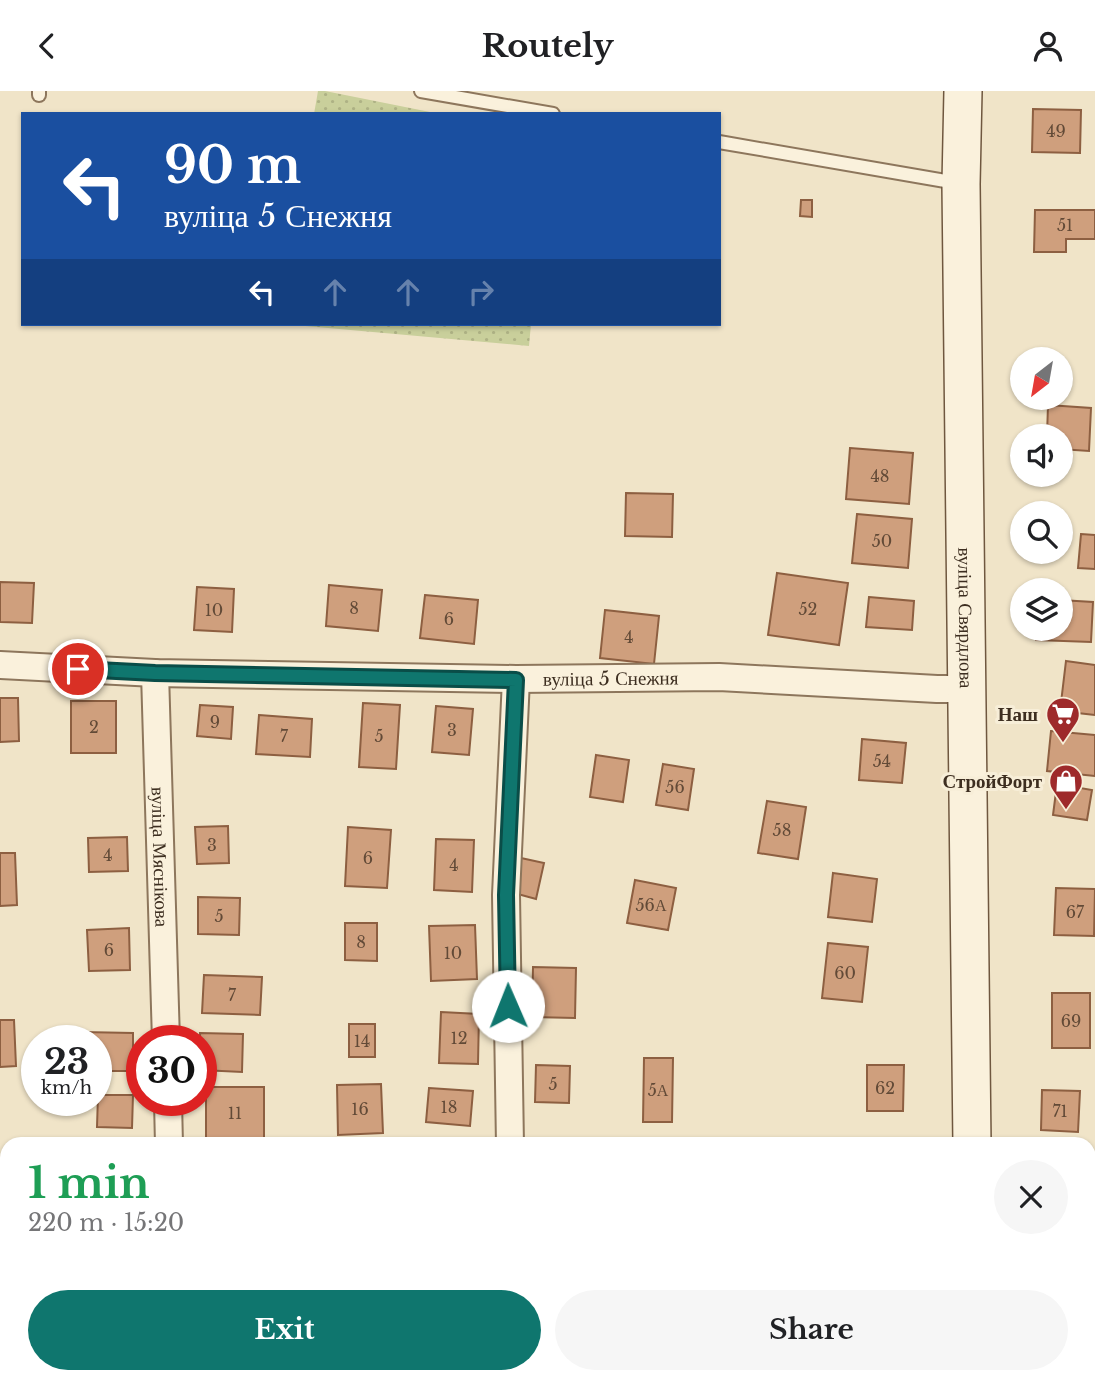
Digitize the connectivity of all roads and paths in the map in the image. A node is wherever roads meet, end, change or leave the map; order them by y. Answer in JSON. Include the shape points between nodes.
{"nodes":[{"id":1,"x":422,"y":91,"type":"edge"},
{"id":2,"x":963,"y":91,"type":"edge"},
{"id":3,"x":542,"y":112,"type":"edge"},
{"id":4,"x":721,"y":142,"type":"edge"},
{"id":5,"x":961,"y":184,"type":"junction"},
{"id":6,"x":0,"y":665,"type":"edge"},
{"id":7,"x":155,"y":673,"type":"junction"},
{"id":8,"x":516,"y":680,"type":"junction"},
{"id":9,"x":968,"y":689,"type":"junction"},
{"id":10,"x":166,"y":1025,"type":"edge"},
{"id":11,"x":168,"y":1116,"type":"edge"},
{"id":12,"x":169,"y":1137,"type":"edge"},
{"id":13,"x":510,"y":1137,"type":"edge"},
{"id":14,"x":972,"y":1137,"type":"edge"}],
"edges":[{"from":1,"to":3,"type":"lane"},
{"from":2,"to":5,"type":"main road","name":"вуліца Свярдлова"},
{"from":4,"to":5,"type":"lane"},
{"from":5,"to":9,"type":"main road","name":"вуліца Свярдлова"},
{"from":6,"to":7,"type":"street","name":"вуліца 5 Снежня"},
{"from":7,"to":8,"type":"street","name":"вуліца 5 Снежня"},
{"from":7,"to":10,"type":"street","name":"вуліца Мяснікова"},
{"from":8,"to":9,"type":"street","name":"вуліца 5 Снежня","via":[[719,677]]},
{"from":8,"to":13,"type":"street","via":[[506,895]]},
{"from":9,"to":14,"type":"main road","name":"вуліца Свярдлова"},
{"from":11,"to":12,"type":"street"}]}
